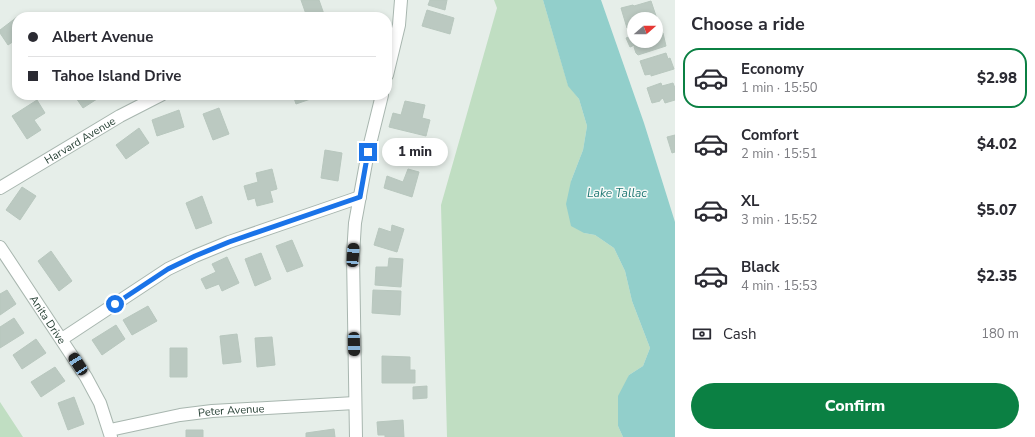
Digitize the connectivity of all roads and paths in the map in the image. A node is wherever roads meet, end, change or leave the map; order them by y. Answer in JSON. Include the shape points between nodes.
{"nodes":[{"id":1,"x":401,"y":0,"type":"edge"},
{"id":2,"x":399,"y":25,"type":"junction"},
{"id":3,"x":392,"y":27,"type":"edge"},
{"id":4,"x":392,"y":54,"type":"edge"},
{"id":5,"x":151,"y":100,"type":"edge"},
{"id":6,"x":381,"y":100,"type":"edge"},
{"id":7,"x":0,"y":188,"type":"edge"},
{"id":8,"x":360,"y":197,"type":"junction"},
{"id":9,"x":0,"y":247,"type":"edge"},
{"id":10,"x":62,"y":339,"type":"junction"},
{"id":11,"x":355,"y":403,"type":"junction"},
{"id":12,"x":110,"y":434,"type":"edge"},
{"id":13,"x":356,"y":437,"type":"edge"}],
"edges":[{"from":1,"to":2,"type":"street"},
{"from":2,"to":3,"type":"street"},
{"from":2,"to":4,"type":"street"},
{"from":5,"to":7,"type":"street","name":"Harvard Avenue"},
{"from":6,"to":8,"type":"street"},
{"from":8,"to":10,"type":"street","via":[[195,256],[168,269]]},
{"from":8,"to":11,"type":"street","via":[[353,255]]},
{"from":9,"to":10,"type":"street","name":"Anita Drive"},
{"from":10,"to":12,"type":"street","name":"Anita Drive","via":[[100,403]]},
{"from":11,"to":12,"type":"street","name":"Peter Avenue","via":[[180,415]]},
{"from":11,"to":13,"type":"street"}]}
